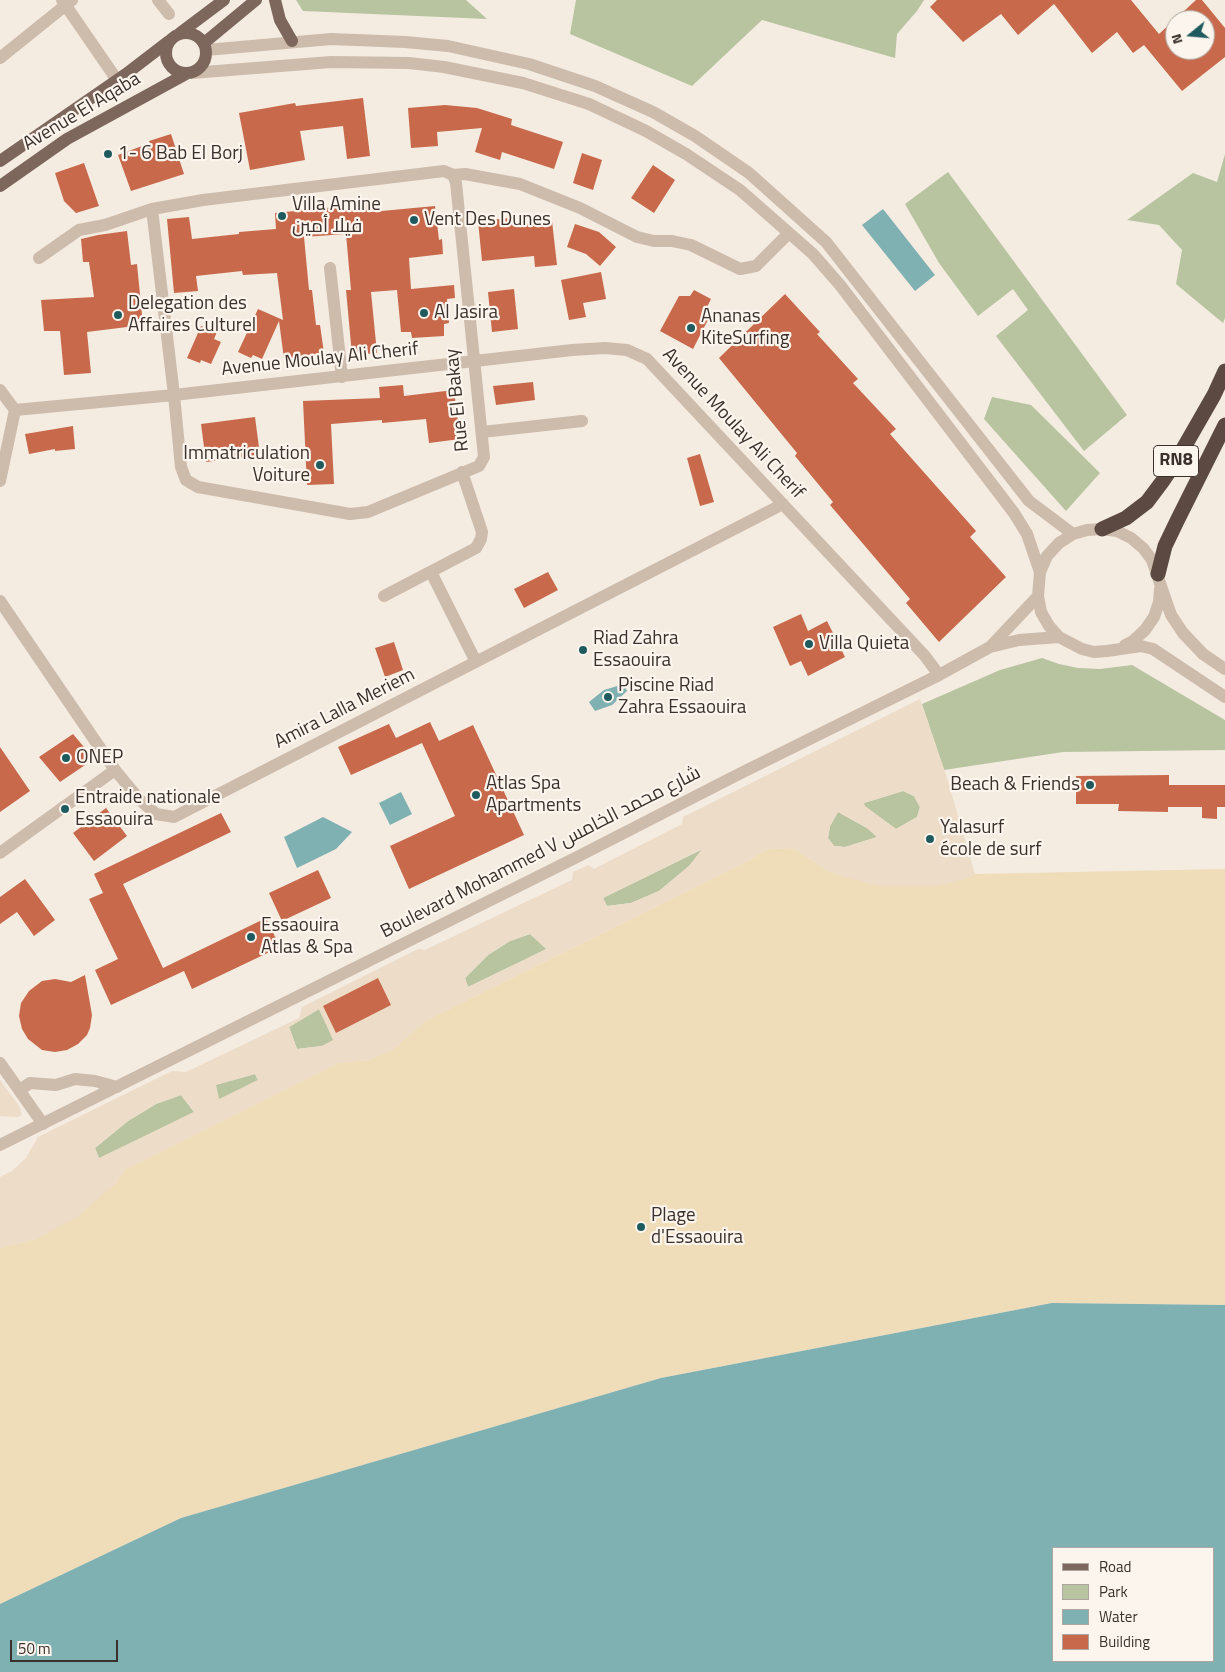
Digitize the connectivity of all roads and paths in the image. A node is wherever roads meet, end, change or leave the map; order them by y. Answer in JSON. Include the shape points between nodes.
{"nodes":[{"id":1,"x":158,"y":0,"type":"edge"},
{"id":2,"x":224,"y":0,"type":"edge"},
{"id":3,"x":256,"y":0,"type":"edge"},
{"id":4,"x":274,"y":0,"type":"edge"},
{"id":5,"x":66,"y":2,"type":"edge"},
{"id":6,"x":168,"y":14,"type":"dead end"},
{"id":7,"x":180,"y":33,"type":"junction"},
{"id":8,"x":169,"y":41,"type":"junction"},
{"id":9,"x":292,"y":41,"type":"junction"},
{"id":10,"x":205,"y":46,"type":"junction"},
{"id":11,"x":0,"y":58,"type":"edge"},
{"id":12,"x":189,"y":74,"type":"junction"},
{"id":13,"x":117,"y":80,"type":"junction"},
{"id":14,"x":0,"y":161,"type":"edge"},
{"id":15,"x":453,"y":176,"type":"junction"},
{"id":16,"x":0,"y":186,"type":"edge"},
{"id":17,"x":152,"y":209,"type":"junction"},
{"id":18,"x":789,"y":233,"type":"junction"},
{"id":19,"x":39,"y":258,"type":"dead end"},
{"id":20,"x":330,"y":268,"type":"dead end"},
{"id":21,"x":473,"y":361,"type":"junction"},
{"id":22,"x":1225,"y":371,"type":"edge"},
{"id":23,"x":342,"y":377,"type":"junction"},
{"id":24,"x":0,"y":390,"type":"edge"},
{"id":25,"x":174,"y":395,"type":"junction"},
{"id":26,"x":15,"y":410,"type":"junction"},
{"id":27,"x":582,"y":421,"type":"dead end"},
{"id":28,"x":1225,"y":425,"type":"edge"},
{"id":29,"x":482,"y":432,"type":"junction"},
{"id":30,"x":462,"y":472,"type":"junction"},
{"id":31,"x":0,"y":481,"type":"edge"},
{"id":32,"x":783,"y":504,"type":"junction"},
{"id":33,"x":1102,"y":529,"type":"junction"},
{"id":34,"x":1073,"y":534,"type":"junction"},
{"id":35,"x":431,"y":572,"type":"junction"},
{"id":36,"x":1040,"y":572,"type":"junction"},
{"id":37,"x":1159,"y":580,"type":"junction"},
{"id":38,"x":384,"y":596,"type":"dead end"},
{"id":39,"x":1038,"y":596,"type":"junction"},
{"id":40,"x":0,"y":601,"type":"edge"},
{"id":41,"x":1059,"y":637,"type":"junction"},
{"id":42,"x":990,"y":647,"type":"junction"},
{"id":43,"x":1119,"y":648,"type":"junction"},
{"id":44,"x":476,"y":662,"type":"junction"},
{"id":45,"x":1225,"y":669,"type":"edge"},
{"id":46,"x":939,"y":675,"type":"junction"},
{"id":47,"x":1225,"y":696,"type":"edge"},
{"id":48,"x":115,"y":770,"type":"junction"},
{"id":49,"x":0,"y":853,"type":"edge"},
{"id":50,"x":0,"y":1064,"type":"edge"},
{"id":51,"x":117,"y":1087,"type":"junction"},
{"id":52,"x":20,"y":1090,"type":"junction"},
{"id":53,"x":43,"y":1124,"type":"junction"},
{"id":54,"x":0,"y":1145,"type":"edge"}],
"edges":[{"from":1,"to":6,"type":"street"},
{"from":2,"to":7,"type":"main road"},
{"from":3,"to":10,"type":"main road"},
{"from":4,"to":9,"type":"main road","via":[[280,20]]},
{"from":5,"to":11,"type":"street"},
{"from":5,"to":13,"type":"street"},
{"from":7,"to":8,"type":"main road"},
{"from":7,"to":10,"type":"main road","via":[[194,34]]},
{"from":8,"to":12,"type":"main road","via":[[165,53],[169,65],[174,70]]},
{"from":8,"to":13,"type":"main road","name":"Avenue El Aqaba"},
{"from":9,"to":10,"type":"street"},
{"from":9,"to":34,"type":"street","via":[[405,42],[488,54],[595,86],[653,112],[695,136],[749,173],[826,242],[1029,501]]},
{"from":10,"to":12,"type":"main road","via":[[205,62]]},
{"from":12,"to":16,"type":"main road","name":"Avenue El Aqaba","via":[[68,139]]},
{"from":12,"to":18,"type":"street","via":[[331,62],[409,63],[481,73],[523,83],[589,104],[646,131],[740,190]]},
{"from":13,"to":14,"type":"main road","name":"Avenue El Aqaba"},
{"from":15,"to":17,"type":"street","via":[[444,171]]},
{"from":15,"to":18,"type":"street","via":[[466,174],[520,184],[580,208],[637,238],[691,244],[740,269],[756,266]]},
{"from":15,"to":21,"type":"street","name":"Rue El Bakay"},
{"from":17,"to":19,"type":"street","via":[[79,230]]},
{"from":17,"to":25,"type":"street","name":"Rue El Bakay"},
{"from":18,"to":36,"type":"street","via":[[840,285],[999,492],[1027,534]]},
{"from":20,"to":23,"type":"street"},
{"from":21,"to":23,"type":"street","name":"Avenue Moulay Ali Cherif"},
{"from":21,"to":29,"type":"street","name":"Rue El Bakay"},
{"from":21,"to":32,"type":"street","name":"Avenue Moulay Ali Cherif","via":[[605,348],[627,350],[647,359]]},
{"from":22,"to":33,"type":"highway","number":"RN8","via":[[1175,463],[1157,489],[1126,518]]},
{"from":23,"to":25,"type":"street","name":"Avenue Moulay Ali Cherif"},
{"from":24,"to":26,"type":"street"},
{"from":25,"to":26,"type":"street","name":"Avenue Moulay Ali Cherif"},
{"from":25,"to":30,"type":"street","name":"Rue El Bakay","via":[[181,467],[186,480],[198,486],[350,514],[368,512]]},
{"from":26,"to":31,"type":"street"},
{"from":27,"to":29,"type":"street"},
{"from":28,"to":37,"type":"highway","number":"RN8","via":[[1165,546]]},
{"from":29,"to":30,"type":"street","name":"Rue El Bakay","via":[[484,457],[479,466]]},
{"from":30,"to":35,"type":"street","via":[[482,532],[481,539],[476,548]]},
{"from":32,"to":44,"type":"street","name":"Amira Lalla Meriem"},
{"from":32,"to":46,"type":"street","name":"Avenue Moulay Ali Cherif"},
{"from":33,"to":34,"type":"street","number":"RN8"},
{"from":33,"to":37,"type":"street","number":"RN8","via":[[1117,531],[1143,548],[1152,560]]},
{"from":34,"to":36,"type":"street","number":"RN8","via":[[1047,556]]},
{"from":35,"to":38,"type":"street"},
{"from":35,"to":44,"type":"street"},
{"from":36,"to":39,"type":"street","number":"RN8"},
{"from":37,"to":43,"type":"street","number":"RN8","via":[[1159,602],[1154,617],[1134,641]]},
{"from":37,"to":45,"type":"street","via":[[1171,615],[1183,633],[1203,654]]},
{"from":39,"to":41,"type":"street","number":"RN8","via":[[1041,612]]},
{"from":39,"to":42,"type":"street"},
{"from":40,"to":48,"type":"street","name":"Amira Lalla Meriem"},
{"from":41,"to":42,"type":"street","via":[[1019,640]]},
{"from":41,"to":43,"type":"street","number":"RN8","via":[[1082,650]]},
{"from":42,"to":46,"type":"street","name":"Boulevard Mohammed V شارع محمد الخامس"},
{"from":43,"to":47,"type":"street","via":[[1141,646],[1153,649]]},
{"from":44,"to":48,"type":"street","name":"Amira Lalla Meriem","via":[[174,818],[156,814]]},
{"from":46,"to":51,"type":"street","name":"Boulevard Mohammed V شارع محمد الخامس"},
{"from":48,"to":49,"type":"street"},
{"from":50,"to":52,"type":"street"},
{"from":51,"to":52,"type":"street","via":[[74,1079],[56,1085],[30,1083]]},
{"from":51,"to":53,"type":"street","name":"Boulevard Mohammed V شارع محمد الخامس"},
{"from":52,"to":53,"type":"street"},
{"from":53,"to":54,"type":"street","name":"Boulevard Mohammed V شارع محمد الخامس"}]}
